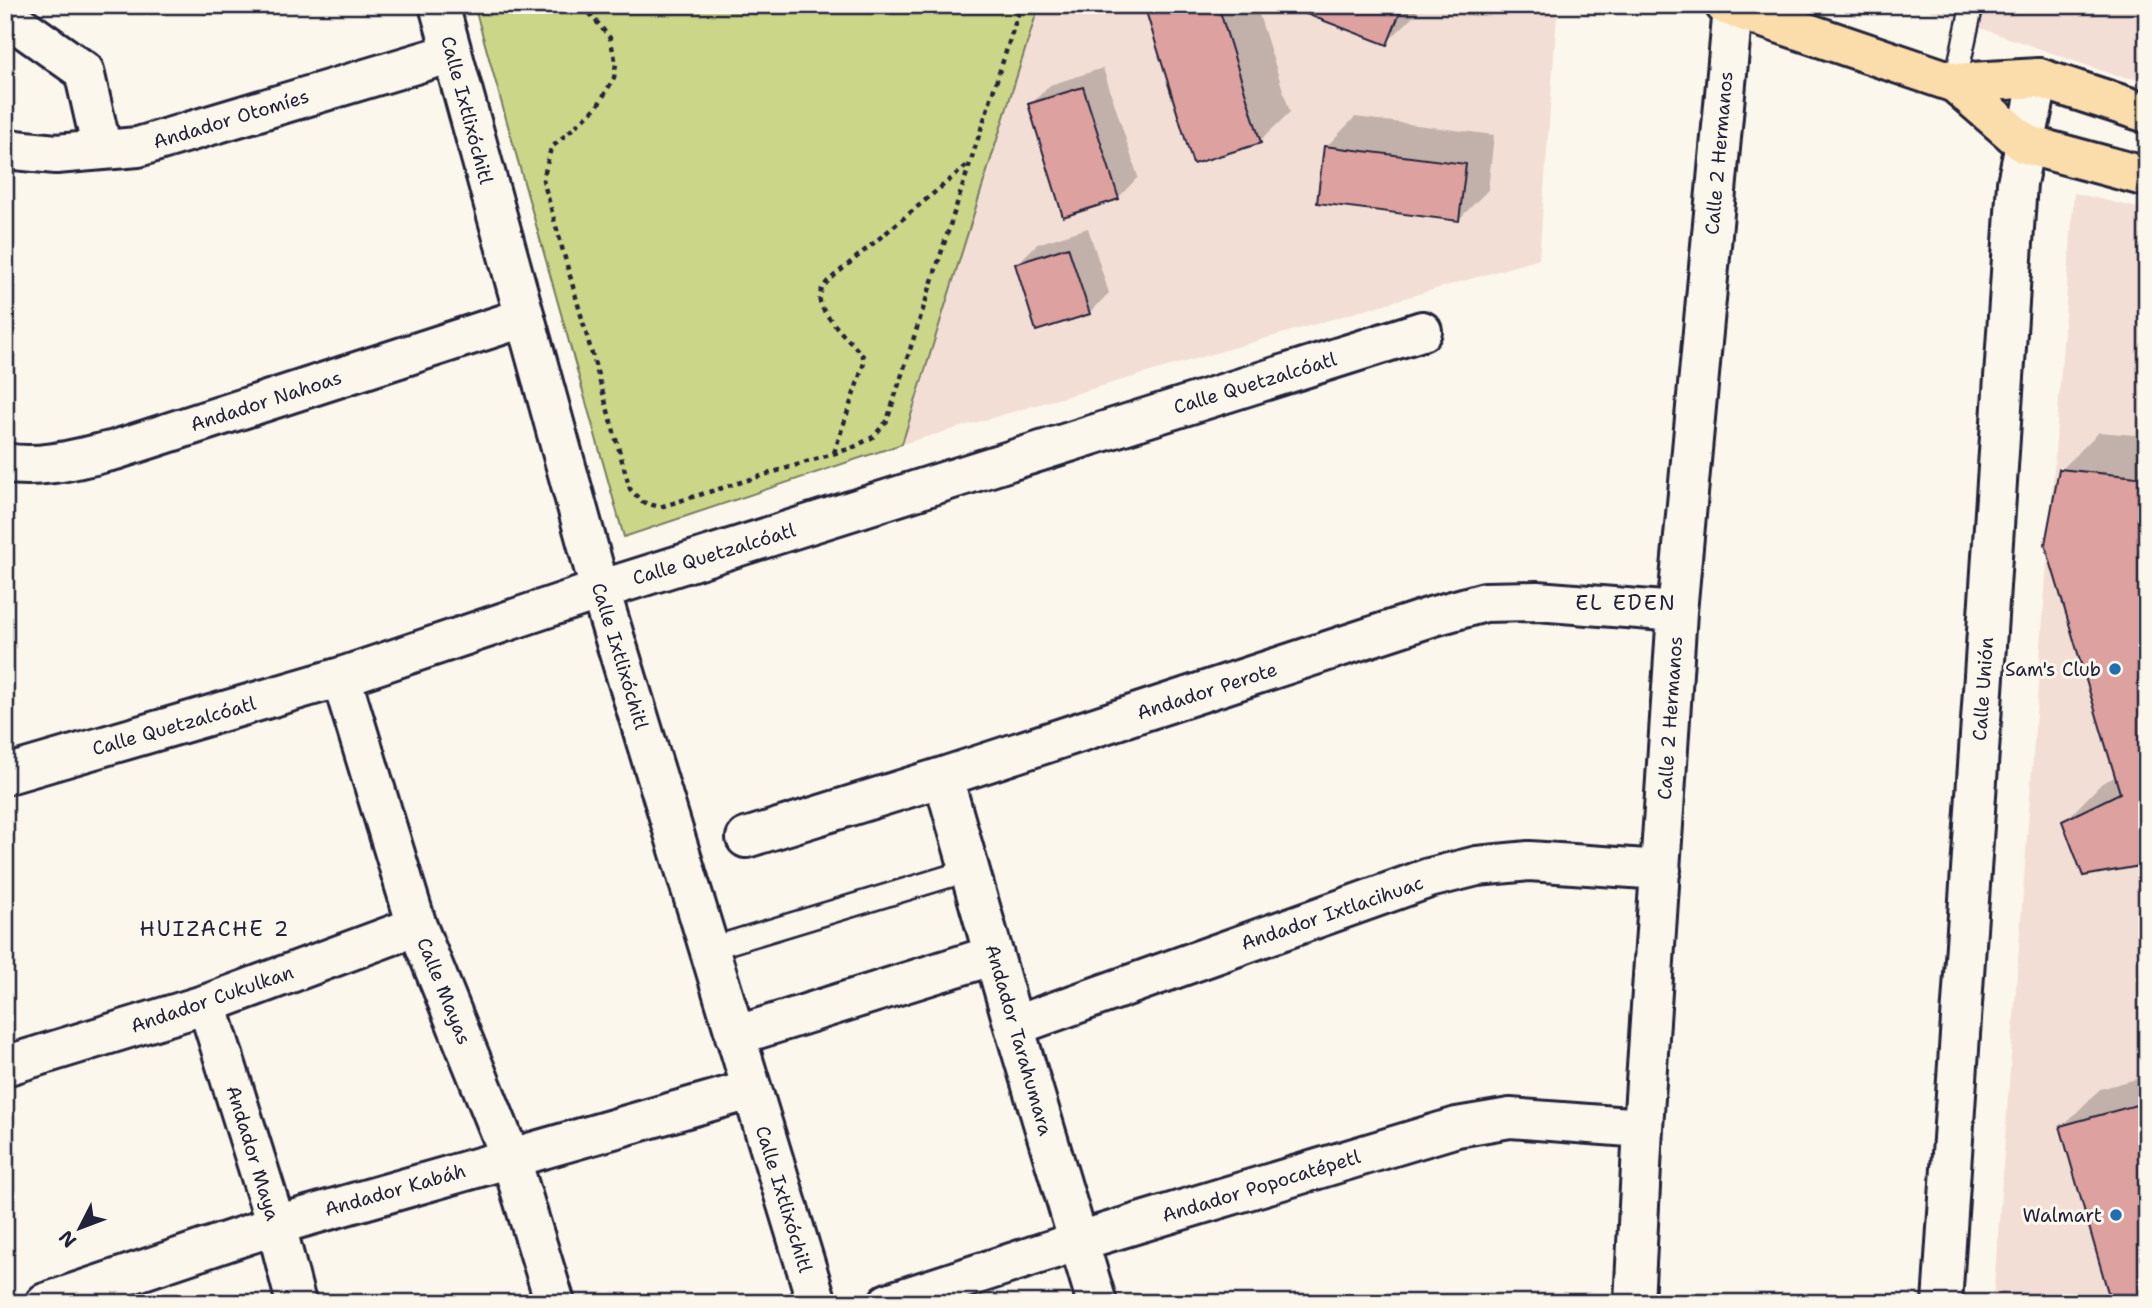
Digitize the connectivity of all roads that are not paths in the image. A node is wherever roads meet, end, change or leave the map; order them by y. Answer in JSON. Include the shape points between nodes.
{"nodes":[{"id":1,"x":439,"y":5,"type":"edge"},
{"id":2,"x":1972,"y":5,"type":"edge"},
{"id":3,"x":1729,"y":7,"type":"edge"},
{"id":4,"x":12,"y":20,"type":"edge"},
{"id":5,"x":452,"y":54,"type":"junction"},
{"id":6,"x":2039,"y":78,"type":"junction"},
{"id":7,"x":1955,"y":83,"type":"junction"},
{"id":8,"x":2147,"y":113,"type":"edge"},
{"id":9,"x":2025,"y":144,"type":"junction"},
{"id":10,"x":5,"y":149,"type":"edge"},
{"id":11,"x":102,"y":150,"type":"junction"},
{"id":12,"x":2147,"y":177,"type":"edge"},
{"id":13,"x":523,"y":318,"type":"junction"},
{"id":14,"x":1422,"y":331,"type":"dead end"},
{"id":15,"x":5,"y":463,"type":"edge"},
{"id":16,"x":600,"y":590,"type":"junction"},
{"id":17,"x":1677,"y":612,"type":"junction"},
{"id":18,"x":341,"y":677,"type":"junction"},
{"id":19,"x":9,"y":771,"type":"edge"},
{"id":20,"x":943,"y":777,"type":"junction"},
{"id":21,"x":746,"y":838,"type":"dead end"},
{"id":22,"x":970,"y":870,"type":"junction"},
{"id":23,"x":1661,"y":870,"type":"junction"},
{"id":24,"x":417,"y":926,"type":"junction"},
{"id":25,"x":709,"y":949,"type":"junction"},
{"id":26,"x":994,"y":955,"type":"junction"},
{"id":27,"x":207,"y":1004,"type":"junction"},
{"id":28,"x":1014,"y":1026,"type":"junction"},
{"id":29,"x":735,"y":1036,"type":"junction"},
{"id":30,"x":5,"y":1066,"type":"edge"},
{"id":31,"x":750,"y":1090,"type":"junction"},
{"id":32,"x":1643,"y":1128,"type":"junction"},
{"id":33,"x":510,"y":1156,"type":"junction"},
{"id":34,"x":275,"y":1225,"type":"junction"},
{"id":35,"x":1079,"y":1241,"type":"junction"},
{"id":36,"x":45,"y":1303,"type":"edge"},
{"id":37,"x":296,"y":1303,"type":"edge"},
{"id":38,"x":555,"y":1303,"type":"edge"},
{"id":39,"x":817,"y":1303,"type":"edge"},
{"id":40,"x":888,"y":1303,"type":"edge"},
{"id":41,"x":1097,"y":1303,"type":"edge"},
{"id":42,"x":1634,"y":1303,"type":"edge"},
{"id":43,"x":1942,"y":1303,"type":"edge"}],
"edges":[{"from":1,"to":5,"type":"street","name":"Calle Ixtlixóchitl"},
{"from":2,"to":7,"type":"lane"},
{"from":3,"to":7,"type":"main road"},
{"from":3,"to":17,"type":"street","name":"Calle 2 Hermanos"},
{"from":4,"to":11,"type":"street","via":[[84,71]]},
{"from":5,"to":11,"type":"street","name":"Andador Otomíes","via":[[138,147]]},
{"from":5,"to":13,"type":"street","name":"Calle Ixtlixóchitl"},
{"from":6,"to":7,"type":"main road"},
{"from":6,"to":8,"type":"main road"},
{"from":6,"to":9,"type":"street","name":"Calle Unión"},
{"from":7,"to":9,"type":"main road"},
{"from":9,"to":12,"type":"main road"},
{"from":9,"to":43,"type":"street","name":"Calle Unión","via":[[2016,197]]},
{"from":10,"to":11,"type":"street","name":"Andador Otomíes","via":[[56,154]]},
{"from":13,"to":15,"type":"street","name":"Andador Nahoas","via":[[115,450],[61,461]]},
{"from":13,"to":16,"type":"street","name":"Calle Ixtlixóchitl"},
{"from":14,"to":16,"type":"street","name":"Calle Quetzalcóatl"},
{"from":16,"to":18,"type":"street","name":"Calle Quetzalcóatl"},
{"from":16,"to":25,"type":"street","name":"Calle Ixtlixóchitl"},
{"from":17,"to":20,"type":"street","name":"Andador Perote","via":[[1536,601],[1485,602]]},
{"from":17,"to":23,"type":"street","name":"Calle 2 Hermanos"},
{"from":18,"to":19,"type":"street","name":"Calle Quetzalcóatl"},
{"from":18,"to":24,"type":"street","name":"Calle Mayas"},
{"from":20,"to":21,"type":"street","name":"Andador Perote"},
{"from":20,"to":22,"type":"street","name":"Andador Tarahumara"},
{"from":22,"to":25,"type":"lane"},
{"from":22,"to":26,"type":"street","name":"Andador Tarahumara"},
{"from":23,"to":28,"type":"street","name":"Andador Ixtlacihuac","via":[[1529,861],[1477,866],[1429,878]]},
{"from":23,"to":32,"type":"street","name":"Calle 2 Hermanos"},
{"from":24,"to":27,"type":"street","name":"Andador Cukulkan"},
{"from":24,"to":33,"type":"street","name":"Calle Mayas"},
{"from":25,"to":29,"type":"street","name":"Calle Ixtlixóchitl"},
{"from":26,"to":28,"type":"street","name":"Andador Tarahumara"},
{"from":26,"to":29,"type":"street"},
{"from":27,"to":30,"type":"street","name":"Andador Cukulkan"},
{"from":27,"to":34,"type":"street","name":"Andador Maya"},
{"from":28,"to":35,"type":"street","name":"Andador Tarahumara"},
{"from":29,"to":31,"type":"street","name":"Calle Ixtlixóchitl"},
{"from":31,"to":33,"type":"street","name":"Andador Kabáh"},
{"from":31,"to":39,"type":"street","name":"Calle Ixtlixóchitl"},
{"from":32,"to":35,"type":"street","name":"Andador Popocatépetl","via":[[1510,1118],[1457,1127]]},
{"from":32,"to":42,"type":"street","name":"Calle 2 Hermanos"},
{"from":33,"to":34,"type":"street","name":"Andador Kabáh"},
{"from":33,"to":38,"type":"street","name":"Calle Mayas"},
{"from":34,"to":36,"type":"street","name":"Andador Kabáh"},
{"from":34,"to":37,"type":"street","name":"Andador Maya"},
{"from":35,"to":40,"type":"street","name":"Andador Popocatépetl"},
{"from":35,"to":41,"type":"street","name":"Andador Tarahumara"}]}
